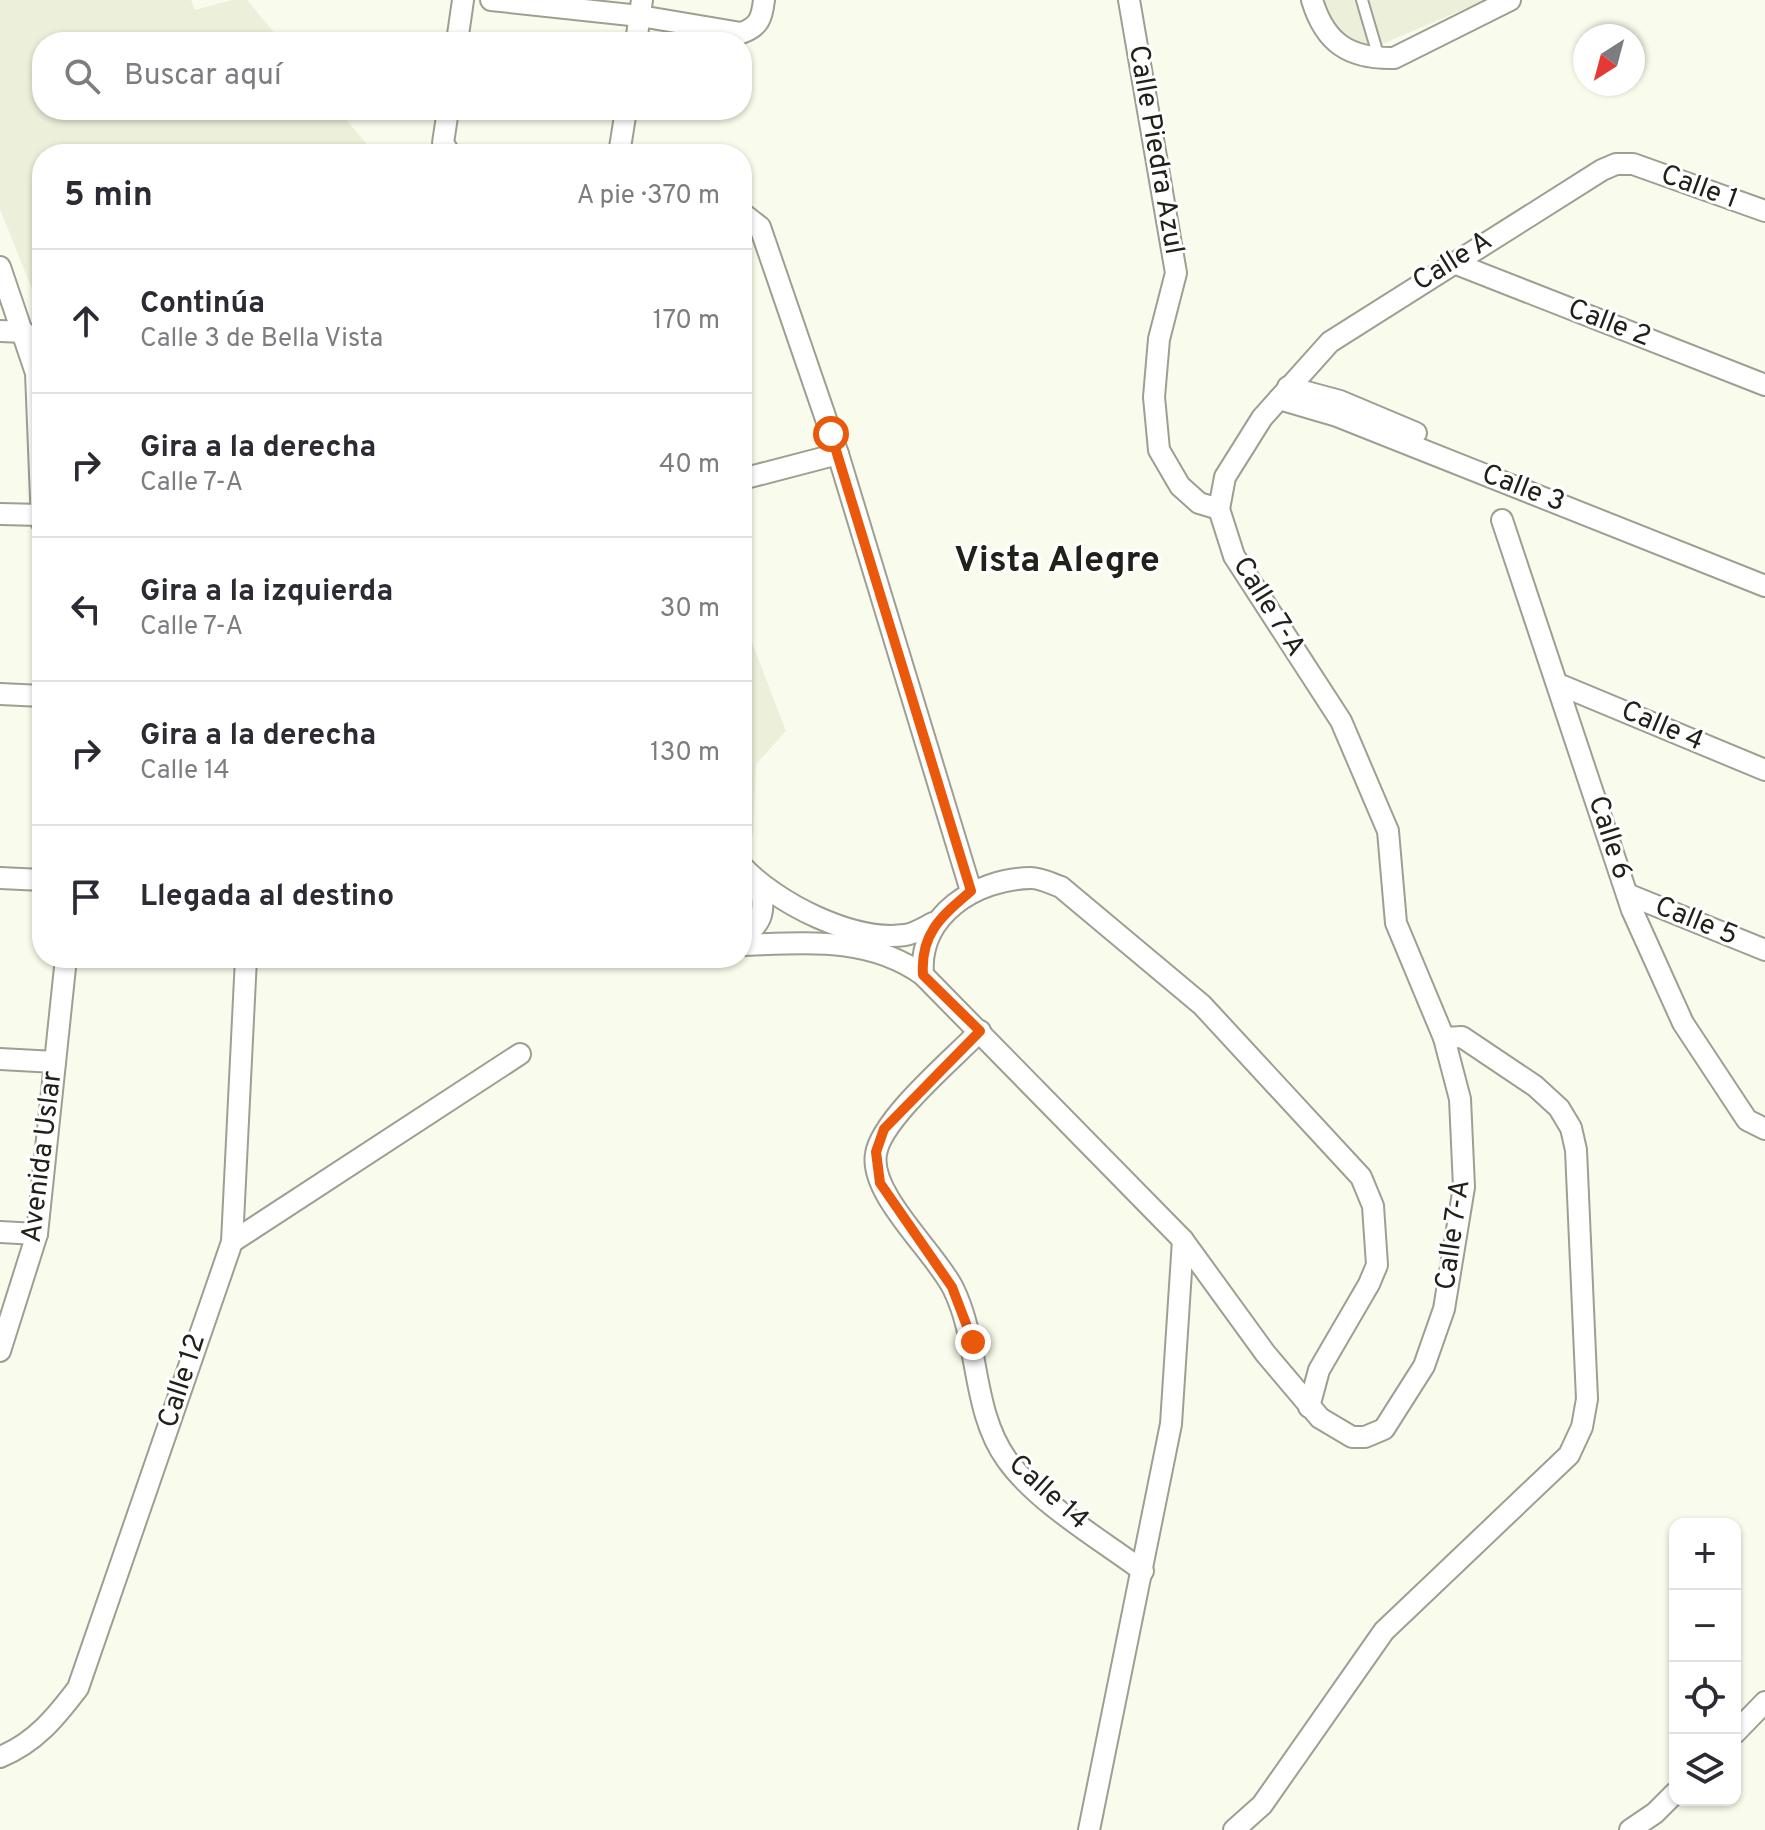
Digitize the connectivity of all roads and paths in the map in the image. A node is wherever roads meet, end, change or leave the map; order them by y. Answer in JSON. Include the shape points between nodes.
{"nodes":[{"id":1,"x":463,"y":0,"type":"edge"},
{"id":2,"x":491,"y":0,"type":"edge"},
{"id":3,"x":1129,"y":0,"type":"edge"},
{"id":4,"x":1312,"y":0,"type":"edge"},
{"id":5,"x":1362,"y":0,"type":"edge"},
{"id":6,"x":1510,"y":0,"type":"edge"},
{"id":7,"x":641,"y":8,"type":"edge"},
{"id":8,"x":763,"y":9,"type":"edge"},
{"id":9,"x":458,"y":32,"type":"edge"},
{"id":10,"x":637,"y":32,"type":"edge"},
{"id":11,"x":737,"y":32,"type":"edge"},
{"id":12,"x":744,"y":32,"type":"edge"},
{"id":13,"x":1379,"y":58,"type":"junction"},
{"id":14,"x":446,"y":120,"type":"edge"},
{"id":15,"x":624,"y":120,"type":"edge"},
{"id":16,"x":444,"y":144,"type":"edge"},
{"id":17,"x":621,"y":144,"type":"edge"},
{"id":18,"x":1633,"y":164,"type":"joint"},
{"id":19,"x":1765,"y":211,"type":"edge"},
{"id":20,"x":752,"y":221,"type":"edge"},
{"id":21,"x":1454,"y":263,"type":"junction"},
{"id":22,"x":0,"y":267,"type":"edge"},
{"id":23,"x":0,"y":331,"type":"edge"},
{"id":24,"x":24,"y":332,"type":"junction"},
{"id":25,"x":32,"y":354,"type":"edge"},
{"id":26,"x":1765,"y":385,"type":"edge"},
{"id":27,"x":1284,"y":393,"type":"junction"},
{"id":28,"x":838,"y":454,"type":"junction"},
{"id":29,"x":752,"y":476,"type":"edge"},
{"id":30,"x":1535,"y":487,"type":"junction"},
{"id":31,"x":1219,"y":509,"type":"junction"},
{"id":32,"x":0,"y":514,"type":"edge"},
{"id":33,"x":32,"y":518,"type":"edge"},
{"id":34,"x":1502,"y":520,"type":"dead end"},
{"id":35,"x":1765,"y":574,"type":"edge"},
{"id":36,"x":1765,"y":586,"type":"edge"},
{"id":37,"x":1558,"y":684,"type":"junction"},
{"id":38,"x":0,"y":694,"type":"edge"},
{"id":39,"x":32,"y":696,"type":"edge"},
{"id":40,"x":1765,"y":770,"type":"edge"},
{"id":41,"x":752,"y":877,"type":"edge"},
{"id":42,"x":0,"y":878,"type":"edge"},
{"id":43,"x":32,"y":880,"type":"edge"},
{"id":44,"x":760,"y":885,"type":"junction"},
{"id":45,"x":971,"y":891,"type":"junction"},
{"id":46,"x":1627,"y":894,"type":"junction"},
{"id":47,"x":933,"y":923,"type":"junction"},
{"id":48,"x":752,"y":928,"type":"edge"},
{"id":49,"x":752,"y":945,"type":"edge"},
{"id":50,"x":1765,"y":950,"type":"edge"},
{"id":51,"x":65,"y":968,"type":"edge"},
{"id":52,"x":246,"y":968,"type":"edge"},
{"id":53,"x":923,"y":975,"type":"junction"},
{"id":54,"x":980,"y":1031,"type":"junction"},
{"id":55,"x":1444,"y":1038,"type":"junction"},
{"id":56,"x":520,"y":1054,"type":"dead end"},
{"id":57,"x":0,"y":1059,"type":"edge"},
{"id":58,"x":55,"y":1062,"type":"junction"},
{"id":59,"x":1765,"y":1129,"type":"edge"},
{"id":60,"x":0,"y":1232,"type":"edge"},
{"id":61,"x":37,"y":1234,"type":"junction"},
{"id":62,"x":1183,"y":1240,"type":"junction"},
{"id":63,"x":232,"y":1242,"type":"junction"},
{"id":64,"x":0,"y":1351,"type":"edge"},
{"id":65,"x":1309,"y":1407,"type":"junction"},
{"id":66,"x":1143,"y":1571,"type":"junction"},
{"id":67,"x":1765,"y":1702,"type":"edge"},
{"id":68,"x":1741,"y":1727,"type":"edge"},
{"id":69,"x":0,"y":1757,"type":"edge"},
{"id":70,"x":1669,"y":1798,"type":"edge"},
{"id":71,"x":1089,"y":1830,"type":"edge"},
{"id":72,"x":1234,"y":1830,"type":"edge"},
{"id":73,"x":1630,"y":1830,"type":"edge"}],
"edges":[{"from":1,"to":9,"type":"street"},
{"from":2,"to":7,"type":"street"},
{"from":3,"to":31,"type":"street","name":"Calle Piedra Azul","via":[[1176,273],[1159,339],[1154,397],[1159,450],[1180,486],[1199,503]]},
{"from":4,"to":13,"type":"street","via":[[1320,27],[1341,45]]},
{"from":5,"to":13,"type":"lane"},
{"from":6,"to":13,"type":"street","via":[[1394,58]]},
{"from":7,"to":10,"type":"street"},
{"from":7,"to":11,"type":"street"},
{"from":8,"to":12,"type":"street","via":[[754,29]]},
{"from":14,"to":16,"type":"street"},
{"from":15,"to":17,"type":"street"},
{"from":18,"to":19,"type":"street","name":"Calle 1"},
{"from":18,"to":21,"type":"street","name":"Calle A","via":[[1602,170]]},
{"from":20,"to":28,"type":"street","via":[[760,227]]},
{"from":21,"to":26,"type":"street","name":"Calle 2"},
{"from":21,"to":27,"type":"street","name":"Calle A","via":[[1340,335]]},
{"from":22,"to":24,"type":"street"},
{"from":23,"to":24,"type":"street"},
{"from":24,"to":25,"type":"street"},
{"from":27,"to":30,"type":"street","name":"Calle 3","via":[[1340,401]]},
{"from":27,"to":31,"type":"street","via":[[1225,477]]},
{"from":28,"to":29,"type":"street"},
{"from":28,"to":45,"type":"street"},
{"from":30,"to":35,"type":"street","name":"Calle 3"},
{"from":30,"to":36,"type":"street","name":"Calle 3"},
{"from":31,"to":55,"type":"street","name":"Calle 7-A","via":[[1234,556],[1341,721],[1388,831],[1396,923]]},
{"from":32,"to":33,"type":"street"},
{"from":34,"to":37,"type":"street","name":"Calle 6"},
{"from":37,"to":40,"type":"street","name":"Calle 4"},
{"from":37,"to":46,"type":"street","name":"Calle 6"},
{"from":38,"to":39,"type":"street"},
{"from":41,"to":44,"type":"street"},
{"from":42,"to":43,"type":"street"},
{"from":44,"to":47,"type":"street","via":[[791,906],[857,929],[906,936]]},
{"from":44,"to":48,"type":"street","via":[[765,908]]},
{"from":45,"to":47,"type":"street"},
{"from":45,"to":65,"type":"street","via":[[1033,877],[1061,887],[1202,1005],[1361,1177],[1373,1206],[1377,1265],[1319,1370]]},
{"from":46,"to":50,"type":"street","name":"Calle 5"},
{"from":46,"to":59,"type":"street","name":"Calle 6","via":[[1683,1023],[1747,1120]]},
{"from":47,"to":53,"type":"street"},
{"from":49,"to":53,"type":"street","name":"Calle 7-A","via":[[822,943],[882,951]]},
{"from":51,"to":58,"type":"street","name":"Avenida Uslar"},
{"from":52,"to":63,"type":"street","name":"Calle 12"},
{"from":53,"to":54,"type":"street","name":"Calle 7-A"},
{"from":54,"to":62,"type":"street","name":"Calle 7-A"},
{"from":54,"to":66,"type":"street","name":"Calle 14","via":[[884,1129],[875,1167],[880,1183],[952,1287],[973,1342],[986,1422],[1007,1461],[1052,1504]]},
{"from":55,"to":65,"type":"street","name":"Calle 7-A","via":[[1460,1099],[1464,1187],[1444,1309],[1424,1366],[1378,1433],[1352,1437]]},
{"from":55,"to":72,"type":"street","via":[[1462,1037],[1501,1062],[1559,1108],[1571,1128],[1587,1399],[1582,1427],[1569,1455],[1384,1631],[1262,1805]]},
{"from":56,"to":63,"type":"street"},
{"from":57,"to":58,"type":"street"},
{"from":58,"to":61,"type":"street","name":"Avenida Uslar"},
{"from":60,"to":61,"type":"street"},
{"from":61,"to":64,"type":"street","name":"Avenida Uslar"},
{"from":62,"to":65,"type":"street","name":"Calle 7-A"},
{"from":62,"to":66,"type":"street","via":[[1171,1424]]},
{"from":63,"to":69,"type":"street","name":"Calle 12","via":[[78,1688],[52,1723]]},
{"from":66,"to":71,"type":"street"},
{"from":67,"to":68,"type":"street"},
{"from":70,"to":73,"type":"street"}]}
